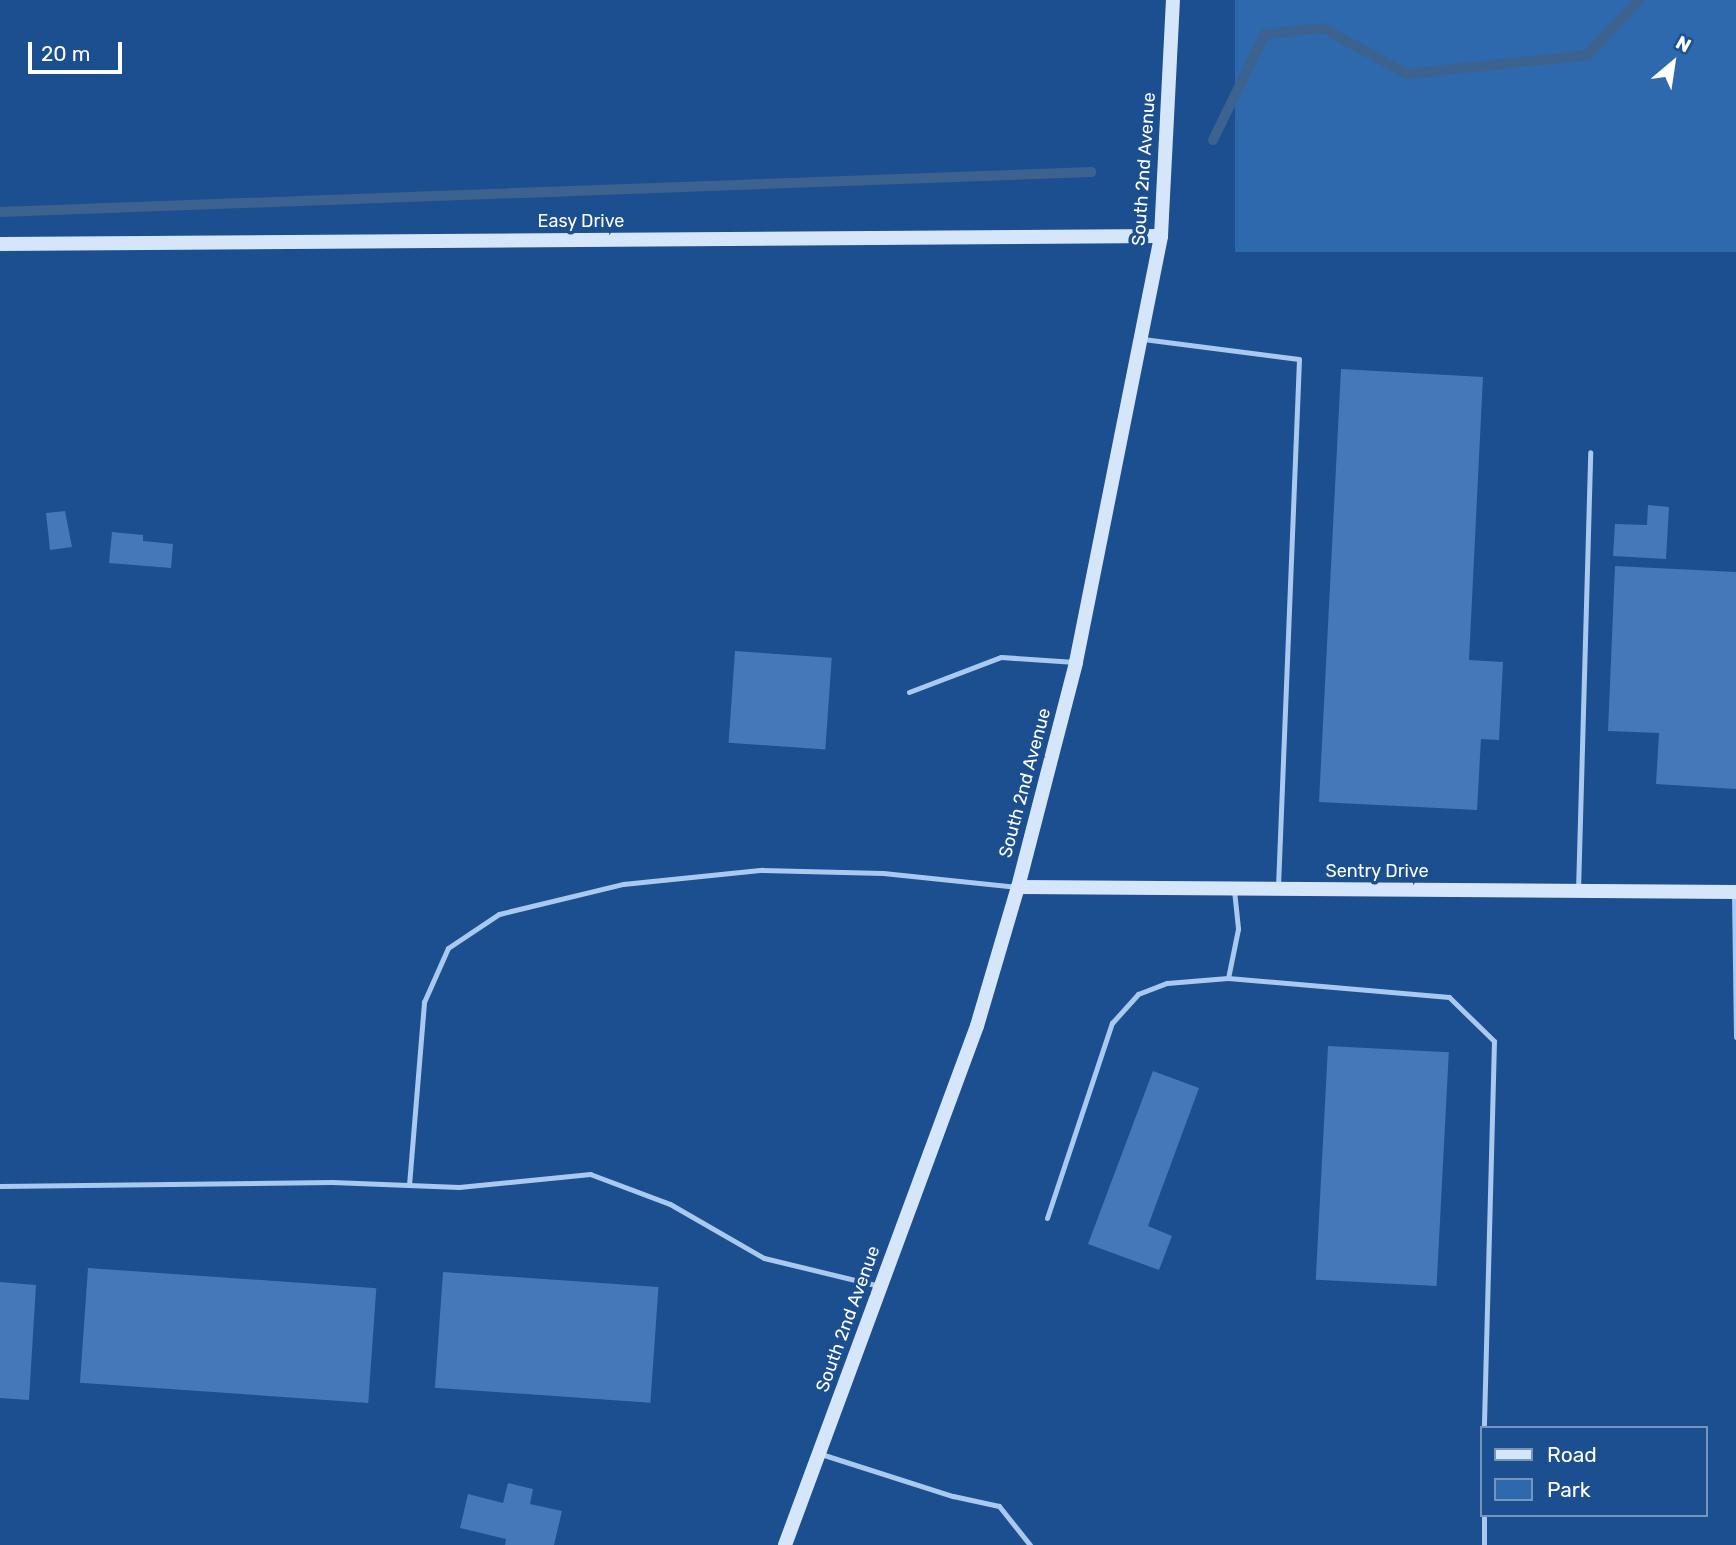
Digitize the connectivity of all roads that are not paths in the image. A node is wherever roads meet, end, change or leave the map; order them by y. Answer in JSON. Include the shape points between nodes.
{"nodes":[{"id":1,"x":1173,"y":0,"type":"edge"},
{"id":2,"x":1161,"y":236,"type":"junction"},
{"id":3,"x":0,"y":244,"type":"edge"},
{"id":4,"x":1143,"y":339,"type":"junction"},
{"id":5,"x":1590,"y":452,"type":"dead end"},
{"id":6,"x":1076,"y":662,"type":"junction"},
{"id":7,"x":909,"y":692,"type":"dead end"},
{"id":8,"x":1233,"y":886,"type":"junction"},
{"id":9,"x":1018,"y":887,"type":"junction"},
{"id":10,"x":1278,"y":889,"type":"junction"},
{"id":11,"x":1578,"y":891,"type":"junction"},
{"id":12,"x":1735,"y":892,"type":"edge"},
{"id":13,"x":1736,"y":964,"type":"edge"},
{"id":14,"x":1228,"y":978,"type":"junction"},
{"id":15,"x":1736,"y":1037,"type":"edge"},
{"id":16,"x":409,"y":1185,"type":"junction"},
{"id":17,"x":0,"y":1186,"type":"edge"},
{"id":18,"x":1047,"y":1218,"type":"dead end"},
{"id":19,"x":880,"y":1286,"type":"junction"},
{"id":20,"x":1484,"y":1426,"type":"edge"},
{"id":21,"x":818,"y":1453,"type":"junction"},
{"id":22,"x":1484,"y":1517,"type":"edge"},
{"id":23,"x":785,"y":1545,"type":"edge"},
{"id":24,"x":1030,"y":1545,"type":"edge"},
{"id":25,"x":1484,"y":1545,"type":"edge"}],
"edges":[{"from":1,"to":2,"type":"street","name":"South 2nd Avenue"},
{"from":2,"to":3,"type":"street","name":"Easy Drive"},
{"from":2,"to":4,"type":"street","name":"South 2nd Avenue"},
{"from":4,"to":6,"type":"street","name":"South 2nd Avenue"},
{"from":4,"to":10,"type":"lane","via":[[1299,359]]},
{"from":5,"to":11,"type":"lane"},
{"from":6,"to":7,"type":"lane","via":[[1001,657]]},
{"from":6,"to":9,"type":"street","name":"South 2nd Avenue"},
{"from":8,"to":9,"type":"street","name":"Sentry Drive"},
{"from":8,"to":10,"type":"street","name":"Sentry Drive"},
{"from":8,"to":14,"type":"lane","via":[[1238,929]]},
{"from":9,"to":16,"type":"lane","via":[[883,873],[762,870],[623,884],[499,914],[448,948],[424,1002]]},
{"from":9,"to":19,"type":"street","name":"South 2nd Avenue","via":[[976,1026]]},
{"from":10,"to":11,"type":"street","name":"Sentry Drive"},
{"from":11,"to":12,"type":"street","name":"Sentry Drive"},
{"from":12,"to":13,"type":"lane"},
{"from":13,"to":15,"type":"lane"},
{"from":14,"to":18,"type":"lane","via":[[1167,983],[1138,994],[1112,1023]]},
{"from":14,"to":20,"type":"lane","via":[[1449,997],[1494,1041]]},
{"from":16,"to":17,"type":"lane"},
{"from":16,"to":19,"type":"lane","via":[[459,1187],[590,1174],[670,1204],[764,1258]]},
{"from":19,"to":21,"type":"street","name":"South 2nd Avenue"},
{"from":21,"to":23,"type":"street","name":"South 2nd Avenue"},
{"from":21,"to":24,"type":"lane","via":[[999,1506]]},
{"from":22,"to":25,"type":"lane"}]}
